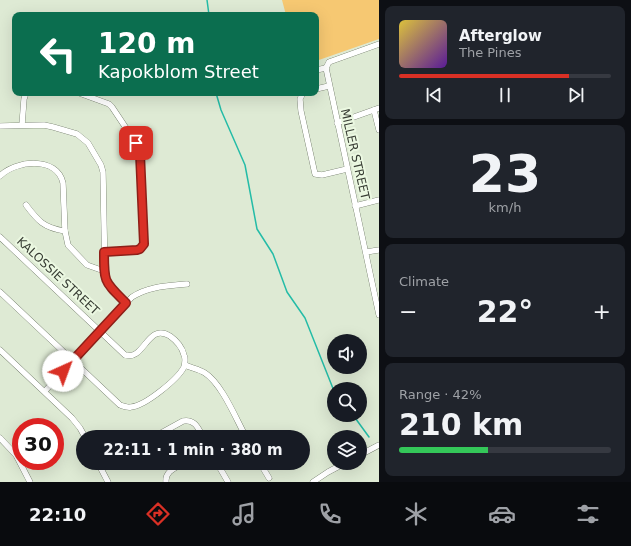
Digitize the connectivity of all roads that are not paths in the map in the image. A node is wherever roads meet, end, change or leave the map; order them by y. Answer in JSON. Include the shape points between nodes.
{"nodes":[{"id":1,"x":379,"y":44,"type":"edge"},
{"id":2,"x":326,"y":68,"type":"junction"},
{"id":3,"x":319,"y":69,"type":"edge"},
{"id":4,"x":328,"y":86,"type":"junction"},
{"id":5,"x":319,"y":88,"type":"edge"},
{"id":6,"x":25,"y":96,"type":"edge"},
{"id":7,"x":87,"y":96,"type":"edge"},
{"id":8,"x":302,"y":96,"type":"edge"},
{"id":9,"x":376,"y":109,"type":"edge"},
{"id":10,"x":337,"y":123,"type":"junction"},
{"id":11,"x":22,"y":125,"type":"junction"},
{"id":12,"x":0,"y":126,"type":"edge"},
{"id":13,"x":379,"y":130,"type":"edge"},
{"id":14,"x":347,"y":169,"type":"junction"},
{"id":15,"x":0,"y":176,"type":"edge"},
{"id":16,"x":379,"y":200,"type":"edge"},
{"id":17,"x":26,"y":205,"type":"dead end"},
{"id":18,"x":355,"y":206,"type":"junction"},
{"id":19,"x":65,"y":231,"type":"junction"},
{"id":20,"x":0,"y":237,"type":"edge"},
{"id":21,"x":379,"y":250,"type":"edge"},
{"id":22,"x":104,"y":252,"type":"junction"},
{"id":23,"x":366,"y":252,"type":"junction"},
{"id":24,"x":104,"y":271,"type":"junction"},
{"id":25,"x":187,"y":284,"type":"dead end"},
{"id":26,"x":0,"y":292,"type":"edge"},
{"id":27,"x":126,"y":303,"type":"junction"},
{"id":28,"x":379,"y":315,"type":"edge"},
{"id":29,"x":100,"y":331,"type":"junction"},
{"id":30,"x":0,"y":350,"type":"edge"},
{"id":31,"x":72,"y":361,"type":"junction"},
{"id":32,"x":185,"y":365,"type":"junction"},
{"id":33,"x":45,"y":391,"type":"junction"},
{"id":34,"x":82,"y":430,"type":"edge"},
{"id":35,"x":167,"y":430,"type":"edge"},
{"id":36,"x":199,"y":430,"type":"edge"},
{"id":37,"x":242,"y":430,"type":"edge"},
{"id":38,"x":0,"y":438,"type":"edge"},
{"id":39,"x":379,"y":445,"type":"edge"},
{"id":40,"x":367,"y":451,"type":"edge"},
{"id":41,"x":102,"y":470,"type":"edge"},
{"id":42,"x":172,"y":470,"type":"edge"},
{"id":43,"x":221,"y":470,"type":"edge"},
{"id":44,"x":264,"y":470,"type":"edge"},
{"id":45,"x":332,"y":470,"type":"edge"},
{"id":46,"x":269,"y":478,"type":"dead end"},
{"id":47,"x":30,"y":482,"type":"edge"},
{"id":48,"x":108,"y":482,"type":"edge"},
{"id":49,"x":166,"y":482,"type":"edge"},
{"id":50,"x":228,"y":482,"type":"edge"},
{"id":51,"x":313,"y":482,"type":"edge"}],
"edges":[{"from":1,"to":2,"type":"street","via":[[329,62]]},
{"from":2,"to":3,"type":"street"},
{"from":2,"to":4,"type":"street","name":"MILLER STREET"},
{"from":4,"to":5,"type":"street"},
{"from":4,"to":10,"type":"street","name":"MILLER STREET"},
{"from":6,"to":11,"type":"street"},
{"from":7,"to":22,"type":"street","via":[[112,106],[136,143],[140,154],[144,244],[137,250]]},
{"from":8,"to":14,"type":"street","via":[[301,111],[315,174],[322,175]]},
{"from":9,"to":10,"type":"street"},
{"from":9,"to":13,"type":"street"},
{"from":10,"to":14,"type":"street","name":"MILLER STREET"},
{"from":11,"to":12,"type":"street"},
{"from":11,"to":22,"type":"street","via":[[53,127],[77,134],[88,142],[103,172]]},
{"from":14,"to":18,"type":"street","name":"MILLER STREET"},
{"from":15,"to":19,"type":"street","via":[[19,165],[46,165],[56,169],[63,183]]},
{"from":16,"to":18,"type":"street"},
{"from":17,"to":19,"type":"street","via":[[47,228]]},
{"from":18,"to":23,"type":"street","name":"MILLER STREET"},
{"from":19,"to":24,"type":"street","via":[[70,249],[87,265]]},
{"from":20,"to":29,"type":"street","name":"KALOSSIE STREET"},
{"from":21,"to":23,"type":"street"},
{"from":22,"to":24,"type":"street"},
{"from":23,"to":28,"type":"street","name":"MILLER STREET"},
{"from":24,"to":27,"type":"street","via":[[109,286]]},
{"from":25,"to":27,"type":"street","via":[[161,286],[144,291]]},
{"from":26,"to":31,"type":"street"},
{"from":27,"to":29,"type":"street"},
{"from":29,"to":31,"type":"street"},
{"from":29,"to":32,"type":"street","name":"KALOSSIE STREET","via":[[128,356],[136,353],[155,334],[162,332],[176,340],[181,347]]},
{"from":30,"to":33,"type":"street"},
{"from":31,"to":32,"type":"street","via":[[120,405],[129,408],[163,390]]},
{"from":31,"to":33,"type":"street"},
{"from":32,"to":37,"type":"street","via":[[203,372],[213,380]]},
{"from":33,"to":34,"type":"street"},
{"from":35,"to":36,"type":"street","via":[[188,420],[195,423]]},
{"from":38,"to":47,"type":"street","via":[[16,455]]},
{"from":39,"to":40,"type":"street"},
{"from":41,"to":48,"type":"street"},
{"from":42,"to":49,"type":"street","via":[[167,473]]},
{"from":43,"to":50,"type":"street"},
{"from":44,"to":46,"type":"street"},
{"from":45,"to":51,"type":"street"}]}
